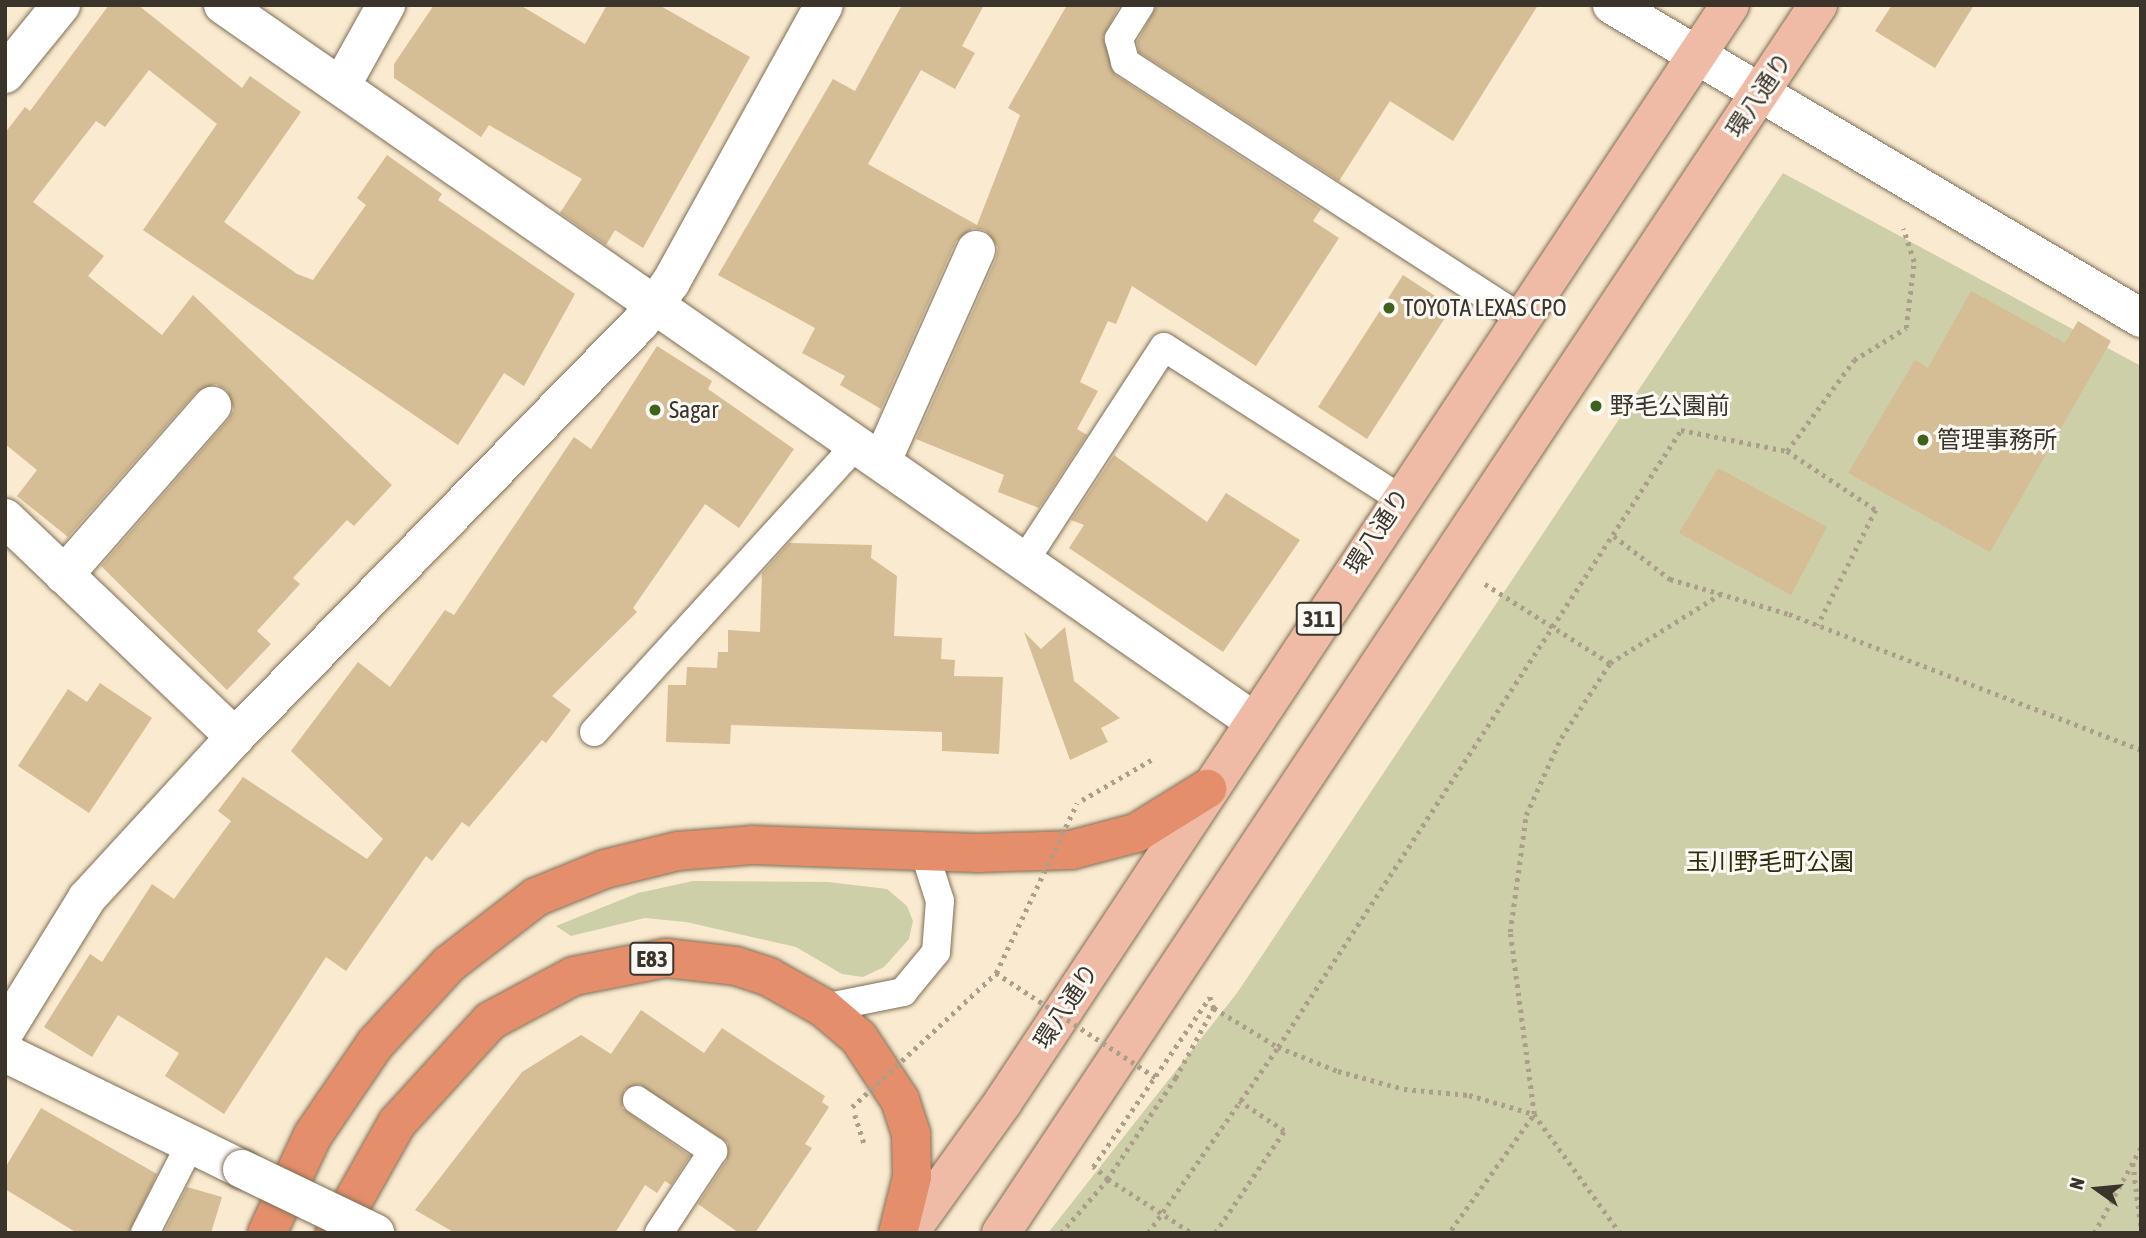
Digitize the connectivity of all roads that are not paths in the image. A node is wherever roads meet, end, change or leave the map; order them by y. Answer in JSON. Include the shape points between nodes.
{"nodes":[{"id":1,"x":61,"y":5,"type":"edge"},
{"id":2,"x":223,"y":5,"type":"edge"},
{"id":3,"x":386,"y":5,"type":"edge"},
{"id":4,"x":824,"y":5,"type":"edge"},
{"id":5,"x":1140,"y":5,"type":"edge"},
{"id":6,"x":1612,"y":5,"type":"edge"},
{"id":7,"x":1730,"y":5,"type":"edge"},
{"id":8,"x":1818,"y":5,"type":"edge"},
{"id":9,"x":1696,"y":55,"type":"junction"},
{"id":10,"x":5,"y":74,"type":"edge"},
{"id":11,"x":341,"y":86,"type":"junction"},
{"id":12,"x":1760,"y":93,"type":"junction"},
{"id":13,"x":976,"y":250,"type":"dead end"},
{"id":14,"x":654,"y":303,"type":"junction"},
{"id":15,"x":1520,"y":318,"type":"junction"},
{"id":16,"x":2141,"y":318,"type":"edge"},
{"id":17,"x":212,"y":406,"type":"dead end"},
{"id":18,"x":869,"y":452,"type":"junction"},
{"id":19,"x":1399,"y":498,"type":"junction"},
{"id":20,"x":5,"y":518,"type":"edge"},
{"id":21,"x":1025,"y":560,"type":"junction"},
{"id":22,"x":64,"y":575,"type":"junction"},
{"id":23,"x":1252,"y":720,"type":"junction"},
{"id":24,"x":594,"y":732,"type":"dead end"},
{"id":25,"x":235,"y":737,"type":"junction"},
{"id":26,"x":1207,"y":789,"type":"junction"},
{"id":27,"x":924,"y":851,"type":"junction"},
{"id":28,"x":824,"y":1008,"type":"junction"},
{"id":29,"x":5,"y":1031,"type":"edge"},
{"id":30,"x":5,"y":1053,"type":"edge"},
{"id":31,"x":637,"y":1100,"type":"dead end"},
{"id":32,"x":190,"y":1145,"type":"junction"},
{"id":33,"x":145,"y":1233,"type":"edge"},
{"id":34,"x":267,"y":1233,"type":"edge"},
{"id":35,"x":335,"y":1233,"type":"edge"},
{"id":36,"x":375,"y":1233,"type":"edge"},
{"id":37,"x":659,"y":1233,"type":"edge"},
{"id":38,"x":898,"y":1233,"type":"edge"},
{"id":39,"x":909,"y":1233,"type":"edge"},
{"id":40,"x":1001,"y":1233,"type":"edge"}],
"edges":[{"from":1,"to":10,"type":"street"},
{"from":2,"to":11,"type":"street"},
{"from":3,"to":11,"type":"street"},
{"from":4,"to":14,"type":"street","via":[[671,282]]},
{"from":5,"to":15,"type":"lane","via":[[1119,39],[1125,62]]},
{"from":6,"to":9,"type":"street"},
{"from":7,"to":9,"type":"main road","name":"環八通り","number":"311"},
{"from":8,"to":12,"type":"main road","name":"環八通り"},
{"from":9,"to":12,"type":"street"},
{"from":9,"to":15,"type":"main road","name":"環八通り","number":"311"},
{"from":11,"to":14,"type":"street"},
{"from":12,"to":16,"type":"street"},
{"from":12,"to":40,"type":"main road","name":"環八通り"},
{"from":13,"to":18,"type":"street"},
{"from":14,"to":18,"type":"street"},
{"from":14,"to":25,"type":"street","via":[[640,323]]},
{"from":15,"to":19,"type":"main road","name":"環八通り","number":"311"},
{"from":17,"to":22,"type":"street"},
{"from":18,"to":21,"type":"street"},
{"from":18,"to":24,"type":"lane"},
{"from":19,"to":21,"type":"lane","via":[[1164,347]]},
{"from":19,"to":23,"type":"main road","name":"環八通り","number":"311"},
{"from":20,"to":22,"type":"street"},
{"from":21,"to":23,"type":"street"},
{"from":22,"to":25,"type":"street"},
{"from":23,"to":26,"type":"main road","name":"環八通り","number":"311"},
{"from":25,"to":29,"type":"street","via":[[87,898]]},
{"from":26,"to":27,"type":"highway","via":[[1172,815],[1103,844]]},
{"from":26,"to":39,"type":"main road","name":"環八通り","number":"311","via":[[1003,1102]]},
{"from":27,"to":28,"type":"lane","via":[[940,901],[936,952],[903,992]]},
{"from":27,"to":34,"type":"highway","via":[[752,845],[678,851],[605,869],[536,897],[449,964],[375,1044],[313,1135]]},
{"from":28,"to":35,"type":"highway","number":"E83","via":[[769,977],[690,959],[614,964],[545,989],[491,1021],[422,1092],[377,1154]]},
{"from":28,"to":38,"type":"highway","number":"E83","via":[[881,1067],[907,1123],[912,1177]]},
{"from":30,"to":32,"type":"street"},
{"from":31,"to":37,"type":"lane","via":[[713,1151]]},
{"from":32,"to":33,"type":"lane"},
{"from":32,"to":36,"type":"street","bridge":true}]}
